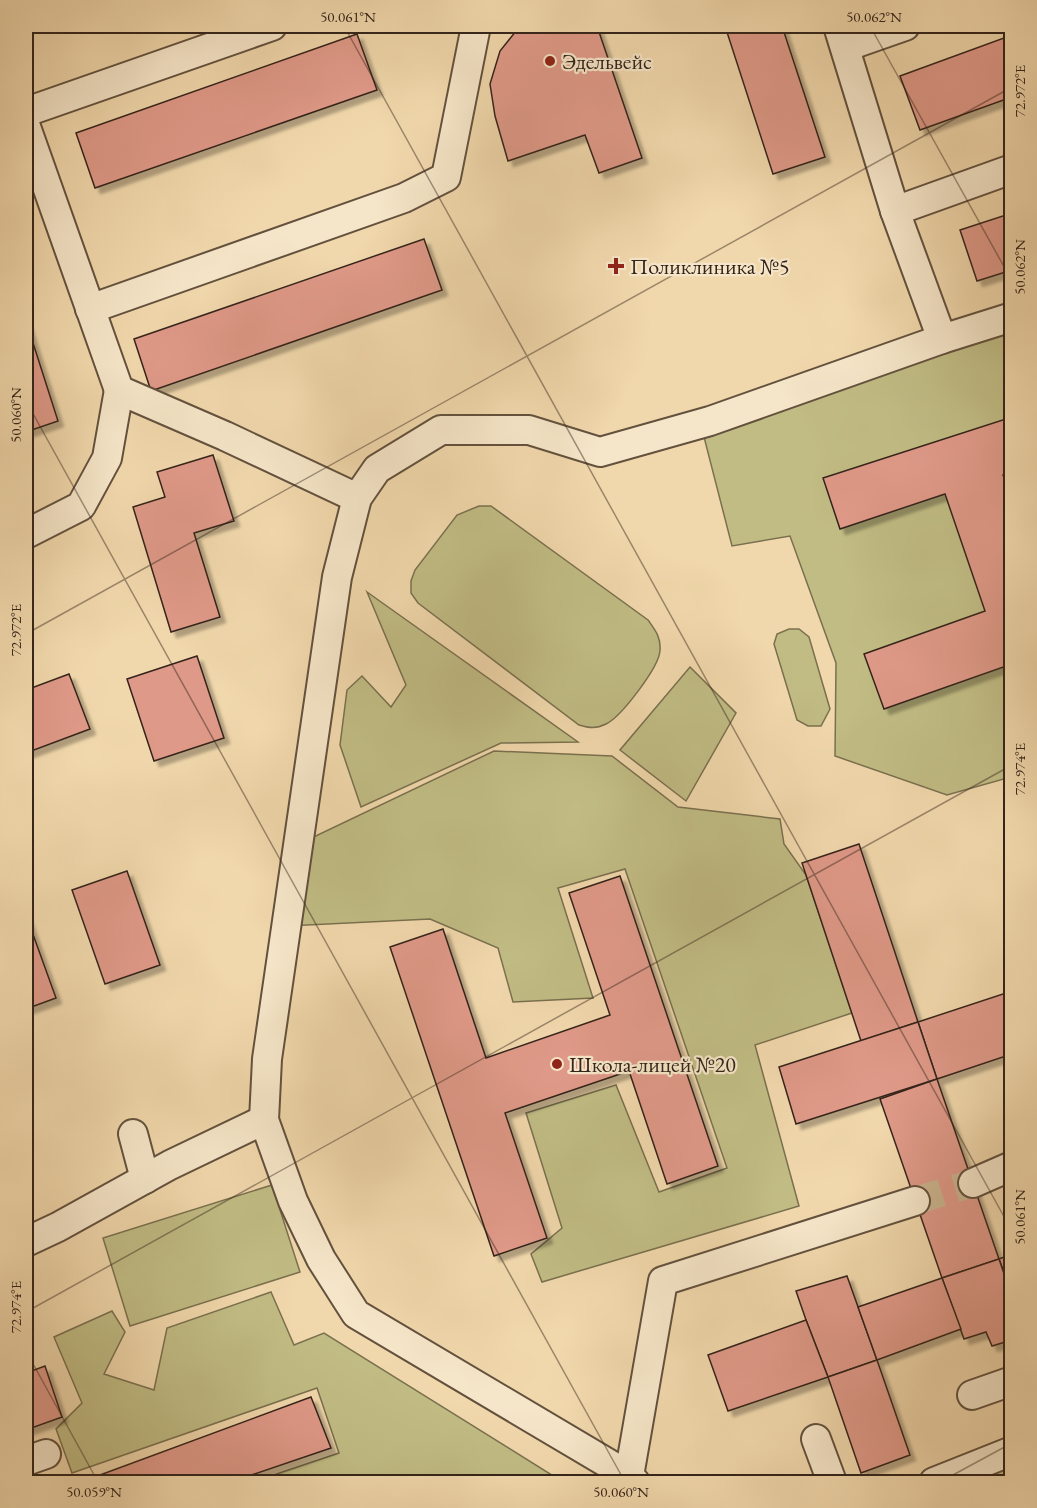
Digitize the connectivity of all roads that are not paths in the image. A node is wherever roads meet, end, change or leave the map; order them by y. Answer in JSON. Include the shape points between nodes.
{"nodes":[{"id":1,"x":272,"y":26,"type":"edge"},
{"id":2,"x":476,"y":26,"type":"edge"},
{"id":3,"x":905,"y":26,"type":"edge"},
{"id":4,"x":841,"y":36,"type":"edge"},
{"id":5,"x":26,"y":112,"type":"edge"},
{"id":6,"x":26,"y":127,"type":"edge"},
{"id":7,"x":1011,"y":169,"type":"edge"},
{"id":8,"x":895,"y":211,"type":"junction"},
{"id":9,"x":90,"y":309,"type":"junction"},
{"id":10,"x":1011,"y":317,"type":"edge"},
{"id":11,"x":942,"y":339,"type":"junction"},
{"id":12,"x":119,"y":390,"type":"junction"},
{"id":13,"x":357,"y":498,"type":"junction"},
{"id":14,"x":26,"y":534,"type":"edge"},
{"id":15,"x":264,"y":1120,"type":"junction"},
{"id":16,"x":134,"y":1134,"type":"dead end"},
{"id":17,"x":1011,"y":1166,"type":"edge"},
{"id":18,"x":145,"y":1179,"type":"junction"},
{"id":19,"x":973,"y":1183,"type":"tunnel mouth"},
{"id":20,"x":915,"y":1201,"type":"tunnel mouth"},
{"id":21,"x":26,"y":1242,"type":"edge"},
{"id":22,"x":1011,"y":1381,"type":"edge"},
{"id":23,"x":972,"y":1395,"type":"dead end"},
{"id":24,"x":816,"y":1439,"type":"dead end"},
{"id":25,"x":1011,"y":1451,"type":"edge"},
{"id":26,"x":32,"y":1462,"type":"edge"},
{"id":27,"x":632,"y":1479,"type":"edge"},
{"id":28,"x":30,"y":1482,"type":"edge"},
{"id":29,"x":832,"y":1482,"type":"edge"},
{"id":30,"x":934,"y":1482,"type":"edge"}],
"edges":[{"from":1,"to":5,"type":"street"},
{"from":2,"to":9,"type":"street","via":[[446,177],[404,198]]},
{"from":3,"to":4,"type":"street"},
{"from":4,"to":8,"type":"street"},
{"from":6,"to":9,"type":"street"},
{"from":7,"to":8,"type":"street"},
{"from":8,"to":11,"type":"street"},
{"from":9,"to":12,"type":"street"},
{"from":10,"to":11,"type":"street"},
{"from":11,"to":13,"type":"street","via":[[710,421],[600,452],[529,430],[441,429],[377,469]]},
{"from":12,"to":13,"type":"street"},
{"from":12,"to":14,"type":"street","via":[[106,458],[81,506]]},
{"from":13,"to":15,"type":"street","via":[[338,577],[267,1059]]},
{"from":15,"to":18,"type":"street"},
{"from":15,"to":27,"type":"street","via":[[293,1201],[321,1259],[356,1314]]},
{"from":16,"to":18,"type":"street"},
{"from":17,"to":19,"type":"street"},
{"from":18,"to":21,"type":"street"},
{"from":20,"to":27,"type":"street","via":[[663,1281]]},
{"from":22,"to":23,"type":"street"},
{"from":24,"to":29,"type":"street"},
{"from":25,"to":30,"type":"street"},
{"from":26,"to":28,"type":"street"}]}
